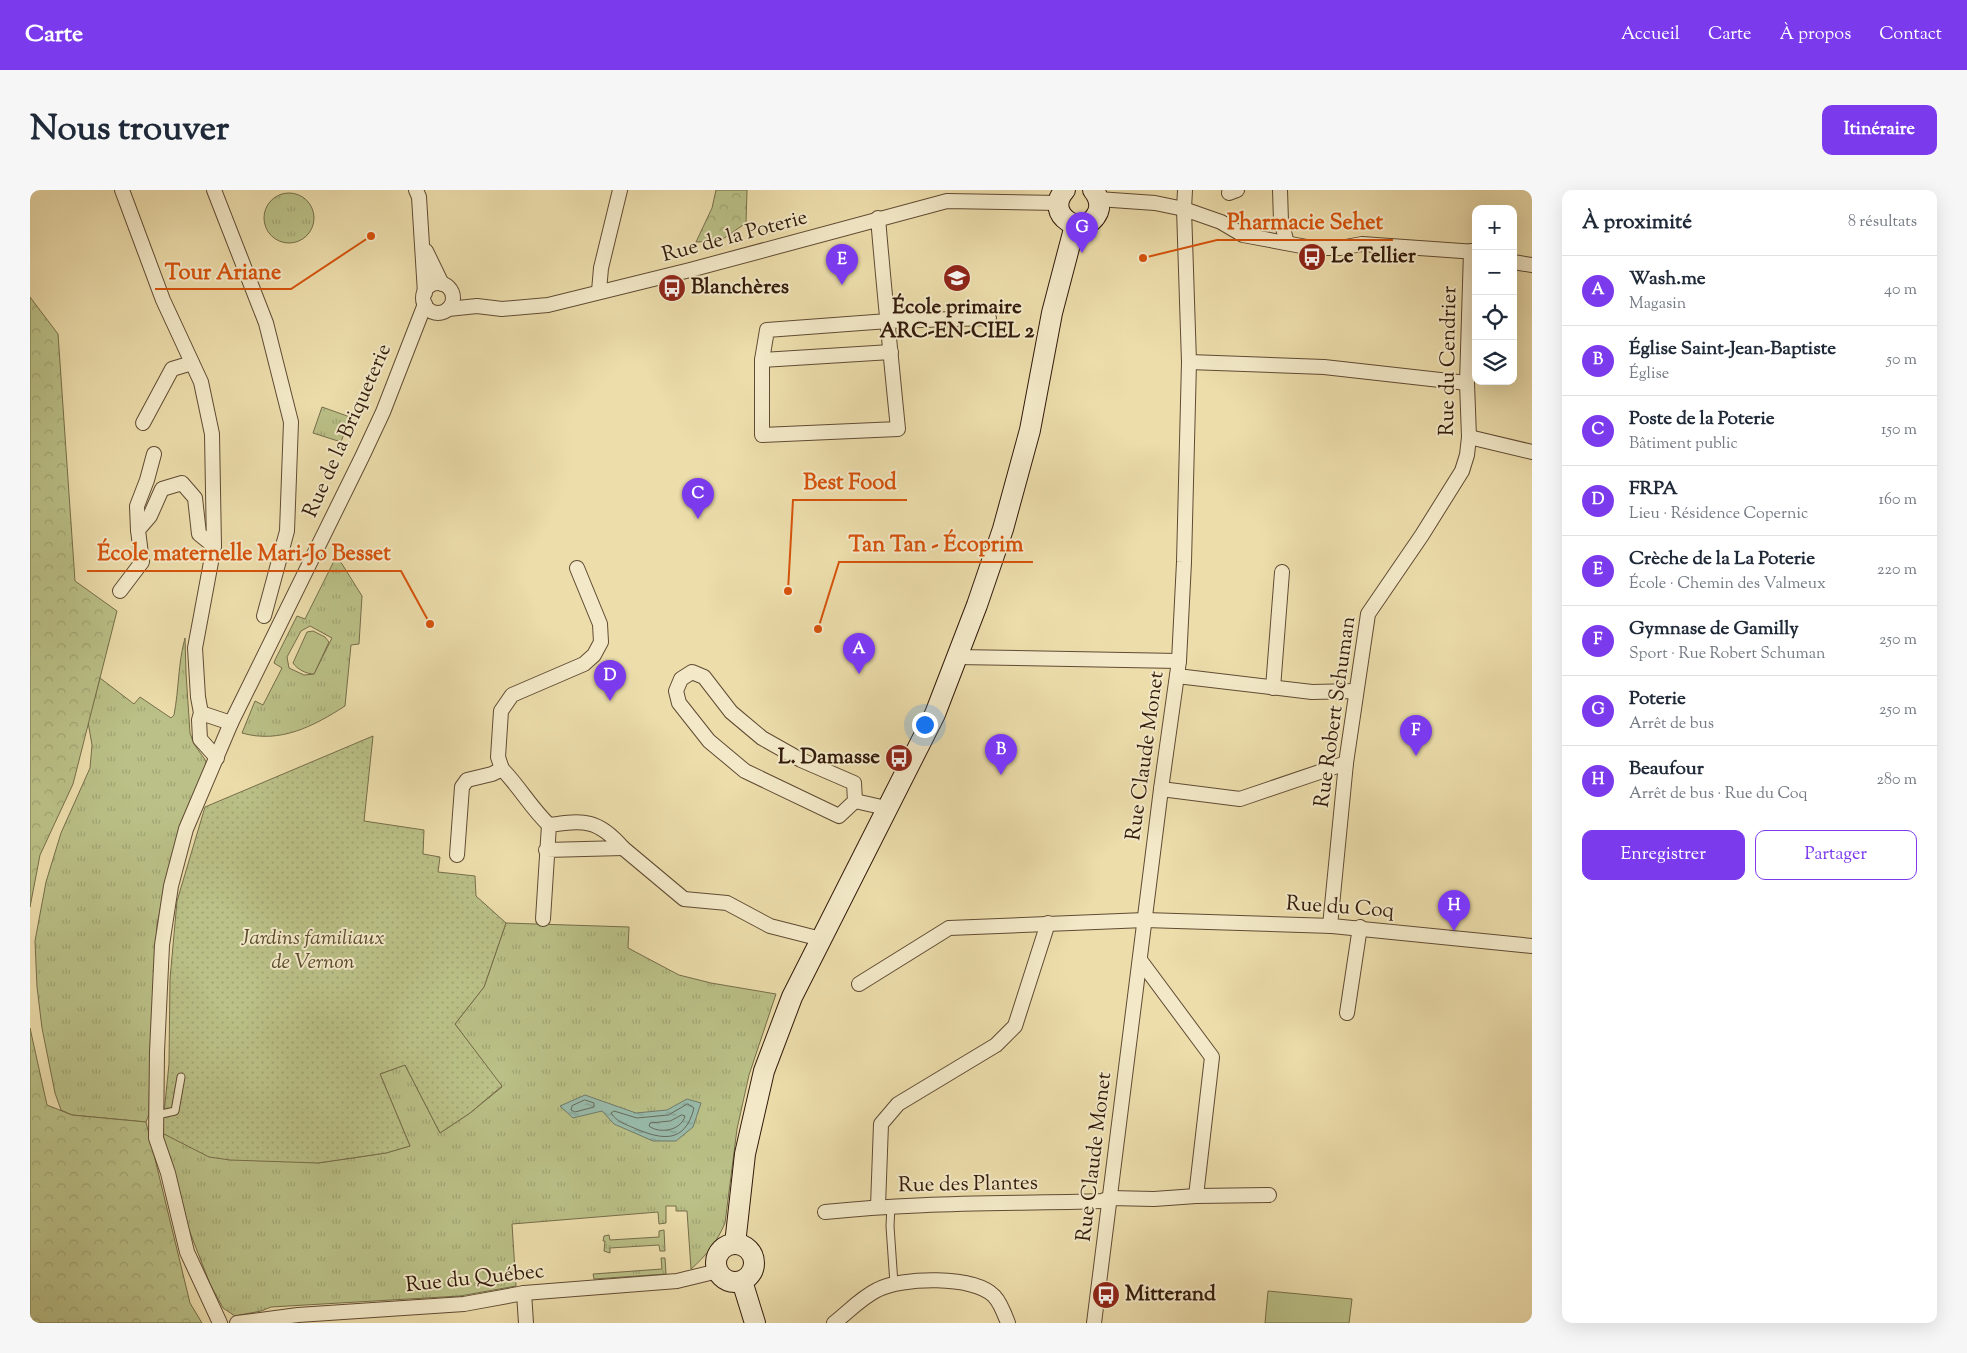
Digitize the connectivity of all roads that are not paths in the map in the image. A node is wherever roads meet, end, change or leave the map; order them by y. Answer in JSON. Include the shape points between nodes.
{"nodes":[{"id":1,"x":122,"y":190,"type":"edge"},
{"id":2,"x":214,"y":190,"type":"edge"},
{"id":3,"x":416,"y":190,"type":"edge"},
{"id":4,"x":620,"y":190,"type":"edge"},
{"id":5,"x":1185,"y":190,"type":"edge"},
{"id":6,"x":1280,"y":190,"type":"edge"},
{"id":7,"x":1095,"y":195,"type":"edge"},
{"id":8,"x":1062,"y":197,"type":"edge"},
{"id":9,"x":1184,"y":209,"type":"junction"},
{"id":10,"x":878,"y":218,"type":"junction"},
{"id":11,"x":1075,"y":225,"type":"junction"},
{"id":12,"x":1287,"y":243,"type":"junction"},
{"id":13,"x":423,"y":245,"type":"junction"},
{"id":14,"x":1472,"y":252,"type":"edge"},
{"id":15,"x":1517,"y":263,"type":"edge"},
{"id":16,"x":1532,"y":265,"type":"edge"},
{"id":17,"x":1472,"y":274,"type":"edge"},
{"id":18,"x":446,"y":287,"type":"junction"},
{"id":19,"x":599,"y":291,"type":"junction"},
{"id":20,"x":425,"y":298,"type":"junction"},
{"id":21,"x":477,"y":306,"type":"junction"},
{"id":22,"x":443,"y":311,"type":"junction"},
{"id":23,"x":989,"y":318,"type":"dead end"},
{"id":24,"x":888,"y":321,"type":"junction"},
{"id":25,"x":411,"y":336,"type":"junction"},
{"id":26,"x":891,"y":352,"type":"junction"},
{"id":27,"x":762,"y":360,"type":"junction"},
{"id":28,"x":1189,"y":362,"type":"junction"},
{"id":29,"x":192,"y":363,"type":"junction"},
{"id":30,"x":1467,"y":383,"type":"junction"},
{"id":31,"x":143,"y":423,"type":"dead end"},
{"id":32,"x":1469,"y":437,"type":"junction"},
{"id":33,"x":1532,"y":452,"type":"edge"},
{"id":34,"x":154,"y":454,"type":"dead end"},
{"id":35,"x":1462,"y":471,"type":"joint"},
{"id":36,"x":138,"y":530,"type":"junction"},
{"id":37,"x":214,"y":546,"type":"junction"},
{"id":38,"x":577,"y":568,"type":"dead end"},
{"id":39,"x":1282,"y":572,"type":"dead end"},
{"id":40,"x":120,"y":591,"type":"dead end"},
{"id":41,"x":264,"y":616,"type":"dead end"},
{"id":42,"x":957,"y":657,"type":"junction"},
{"id":43,"x":1179,"y":661,"type":"junction"},
{"id":44,"x":1177,"y":676,"type":"junction"},
{"id":45,"x":1273,"y":688,"type":"junction"},
{"id":46,"x":1356,"y":691,"type":"junction"},
{"id":47,"x":201,"y":713,"type":"junction"},
{"id":48,"x":232,"y":723,"type":"junction"},
{"id":49,"x":216,"y":758,"type":"junction"},
{"id":50,"x":1346,"y":764,"type":"junction"},
{"id":51,"x":502,"y":769,"type":"junction"},
{"id":52,"x":1161,"y":789,"type":"junction"},
{"id":53,"x":855,"y":801,"type":"junction"},
{"id":54,"x":886,"y":808,"type":"junction"},
{"id":55,"x":549,"y":825,"type":"junction"},
{"id":56,"x":623,"y":848,"type":"junction"},
{"id":57,"x":546,"y":850,"type":"junction"},
{"id":58,"x":457,"y":855,"type":"dead end"},
{"id":59,"x":543,"y":919,"type":"dead end"},
{"id":60,"x":1145,"y":920,"type":"junction"},
{"id":61,"x":1048,"y":923,"type":"junction"},
{"id":62,"x":1330,"y":926,"type":"junction"},
{"id":63,"x":1360,"y":927,"type":"junction"},
{"id":64,"x":821,"y":939,"type":"junction"},
{"id":65,"x":1532,"y":946,"type":"edge"},
{"id":66,"x":1140,"y":960,"type":"junction"},
{"id":67,"x":859,"y":984,"type":"dead end"},
{"id":68,"x":1347,"y":1013,"type":"dead end"},
{"id":69,"x":181,"y":1077,"type":"dead end"},
{"id":70,"x":156,"y":1115,"type":"junction"},
{"id":71,"x":1269,"y":1195,"type":"dead end"},
{"id":72,"x":1196,"y":1196,"type":"junction"},
{"id":73,"x":1110,"y":1198,"type":"junction"},
{"id":74,"x":885,"y":1206,"type":"junction"},
{"id":75,"x":825,"y":1212,"type":"dead end"},
{"id":76,"x":735,"y":1244,"type":"junction"},
{"id":77,"x":718,"y":1271,"type":"junction"},
{"id":78,"x":742,"y":1281,"type":"junction"},
{"id":79,"x":894,"y":1284,"type":"junction"},
{"id":80,"x":524,"y":1292,"type":"junction"},
{"id":81,"x":220,"y":1323,"type":"edge"},
{"id":82,"x":237,"y":1323,"type":"edge"},
{"id":83,"x":526,"y":1323,"type":"edge"},
{"id":84,"x":755,"y":1323,"type":"edge"},
{"id":85,"x":834,"y":1323,"type":"edge"},
{"id":86,"x":1008,"y":1323,"type":"edge"},
{"id":87,"x":1094,"y":1323,"type":"edge"}],
"edges":[{"from":1,"to":29,"type":"street","via":[[163,300]]},
{"from":2,"to":41,"type":"street","via":[[266,323],[291,422],[288,530]]},
{"from":3,"to":13,"type":"street","name":"Rue de la Briqueterie"},
{"from":4,"to":19,"type":"street","via":[[601,268]]},
{"from":5,"to":9,"type":"street","name":"Rue Claude Monet"},
{"from":6,"to":12,"type":"street","via":[[1281,221]]},
{"from":7,"to":9,"type":"street"},
{"from":7,"to":11,"type":"street","via":[[1099,209],[1094,219]]},
{"from":8,"to":10,"type":"street","name":"Rue de la Poterie","via":[[947,201]]},
{"from":8,"to":11,"type":"street","via":[[1063,217]]},
{"from":9,"to":12,"type":"street","via":[[1221,222],[1243,235]]},
{"from":9,"to":28,"type":"street","name":"Rue Claude Monet"},
{"from":10,"to":19,"type":"street","name":"Rue de la Poterie","via":[[690,270]]},
{"from":10,"to":24,"type":"street"},
{"from":11,"to":42,"type":"street","via":[[1052,313],[1030,430],[1004,529]]},
{"from":12,"to":14,"type":"street","via":[[1312,248],[1362,244]]},
{"from":13,"to":18,"type":"street","name":"Rue de la Briqueterie"},
{"from":13,"to":20,"type":"street","name":"Rue de la Briqueterie"},
{"from":15,"to":16,"type":"street"},
{"from":17,"to":30,"type":"street","name":"Rue du Cendrier"},
{"from":18,"to":20,"type":"street","via":[[433,284]]},
{"from":18,"to":21,"type":"street"},
{"from":18,"to":22,"type":"street","via":[[453,301]]},
{"from":19,"to":21,"type":"street","name":"Rue de la Poterie","via":[[548,305],[502,309]]},
{"from":20,"to":22,"type":"street","via":[[430,310]]},
{"from":20,"to":25,"type":"street","name":"Rue de la Briqueterie"},
{"from":21,"to":22,"type":"street"},
{"from":22,"to":25,"type":"street","name":"Rue de la Briqueterie"},
{"from":23,"to":24,"type":"street"},
{"from":24,"to":26,"type":"street"},
{"from":24,"to":27,"type":"street","via":[[767,330]]},
{"from":25,"to":48,"type":"street","name":"Rue de la Briqueterie","via":[[383,412]]},
{"from":26,"to":27,"type":"street"},
{"from":26,"to":27,"type":"street","via":[[898,429],[762,435]]},
{"from":28,"to":30,"type":"street","via":[[1324,367]]},
{"from":28,"to":43,"type":"street","name":"Rue Claude Monet"},
{"from":29,"to":31,"type":"street","via":[[172,369]]},
{"from":29,"to":37,"type":"street","via":[[201,382],[212,434]]},
{"from":30,"to":32,"type":"street","name":"Rue du Cendrier"},
{"from":32,"to":33,"type":"street"},
{"from":32,"to":35,"type":"street","name":"Rue du Cendrier"},
{"from":34,"to":36,"type":"street","via":[[137,506]]},
{"from":35,"to":46,"type":"street","name":"Rue Robert Schuman","via":[[1368,614]]},
{"from":36,"to":37,"type":"street","via":[[150,516],[162,489],[182,483],[195,498],[199,534]]},
{"from":36,"to":40,"type":"street","via":[[142,562]]},
{"from":37,"to":47,"type":"street","via":[[195,648]]},
{"from":38,"to":51,"type":"street","via":[[600,624],[601,642],[584,664],[512,695],[501,711],[498,757]]},
{"from":39,"to":45,"type":"street"},
{"from":42,"to":43,"type":"street"},
{"from":42,"to":54,"type":"street","via":[[936,710]]},
{"from":43,"to":44,"type":"street","name":"Rue Claude Monet"},
{"from":44,"to":45,"type":"street"},
{"from":44,"to":52,"type":"street","name":"Rue Claude Monet"},
{"from":45,"to":46,"type":"street","via":[[1312,692]]},
{"from":46,"to":50,"type":"street","name":"Rue Robert Schuman"},
{"from":47,"to":48,"type":"street"},
{"from":47,"to":49,"type":"street","via":[[198,720],[200,739]]},
{"from":48,"to":49,"type":"street","name":"Rue de la Briqueterie"},
{"from":49,"to":70,"type":"street","name":"Rue de la Briqueterie","via":[[186,829],[171,886],[162,945]]},
{"from":50,"to":52,"type":"street","via":[[1240,799]]},
{"from":50,"to":62,"type":"street","name":"Rue Robert Schuman"},
{"from":51,"to":55,"type":"street"},
{"from":51,"to":58,"type":"street","via":[[467,780],[462,787]]},
{"from":52,"to":60,"type":"street","name":"Rue Claude Monet"},
{"from":53,"to":53,"type":"street","via":[[839,816],[745,771],[708,742],[679,704],[676,691],[680,679],[692,672],[704,677],[732,712],[762,738],[801,760],[854,783]]},
{"from":53,"to":54,"type":"street"},
{"from":54,"to":64,"type":"street"},
{"from":55,"to":56,"type":"street","via":[[575,821],[597,825]]},
{"from":55,"to":57,"type":"street"},
{"from":56,"to":57,"type":"street"},
{"from":56,"to":64,"type":"street","via":[[684,899],[727,903],[770,926]]},
{"from":57,"to":59,"type":"street"},
{"from":60,"to":61,"type":"street","name":"Rue du Coq"},
{"from":60,"to":62,"type":"street","name":"Rue du Coq"},
{"from":60,"to":66,"type":"street","name":"Rue Claude Monet"},
{"from":61,"to":67,"type":"street","name":"Rue du Coq","via":[[949,928]]},
{"from":61,"to":74,"type":"street","via":[[1014,1026],[996,1045],[898,1104],[881,1124]]},
{"from":62,"to":63,"type":"street","name":"Rue du Coq"},
{"from":63,"to":65,"type":"street","name":"Rue du Coq"},
{"from":63,"to":68,"type":"street"},
{"from":64,"to":76,"type":"street","via":[[792,997],[764,1071],[745,1154]]},
{"from":66,"to":72,"type":"street","via":[[1212,1057]]},
{"from":66,"to":73,"type":"street","name":"Rue Claude Monet"},
{"from":69,"to":70,"type":"lane","via":[[176,1112]]},
{"from":70,"to":81,"type":"street","name":"Rue de la Briqueterie","via":[[156,1138],[187,1252]]},
{"from":71,"to":72,"type":"street","name":"Rue des Plantes"},
{"from":72,"to":73,"type":"street","name":"Rue des Plantes"},
{"from":73,"to":74,"type":"street","name":"Rue des Plantes","via":[[1102,1201]]},
{"from":73,"to":87,"type":"street","name":"Rue Claude Monet"},
{"from":74,"to":75,"type":"street","name":"Rue des Plantes"},
{"from":74,"to":79,"type":"lane","via":[[890,1226]]},
{"from":76,"to":77,"type":"street","via":[[719,1253]]},
{"from":76,"to":78,"type":"street","via":[[750,1252],[754,1262],[751,1273]]},
{"from":77,"to":78,"type":"street","via":[[728,1281]]},
{"from":77,"to":80,"type":"street","name":"Rue du Québec","via":[[677,1280]]},
{"from":78,"to":84,"type":"street"},
{"from":79,"to":85,"type":"street","via":[[877,1290]]},
{"from":79,"to":86,"type":"street","via":[[935,1280],[975,1284],[994,1296]]},
{"from":80,"to":82,"type":"street","name":"Rue du Québec","via":[[464,1304],[298,1314]]},
{"from":80,"to":83,"type":"street"}]}
